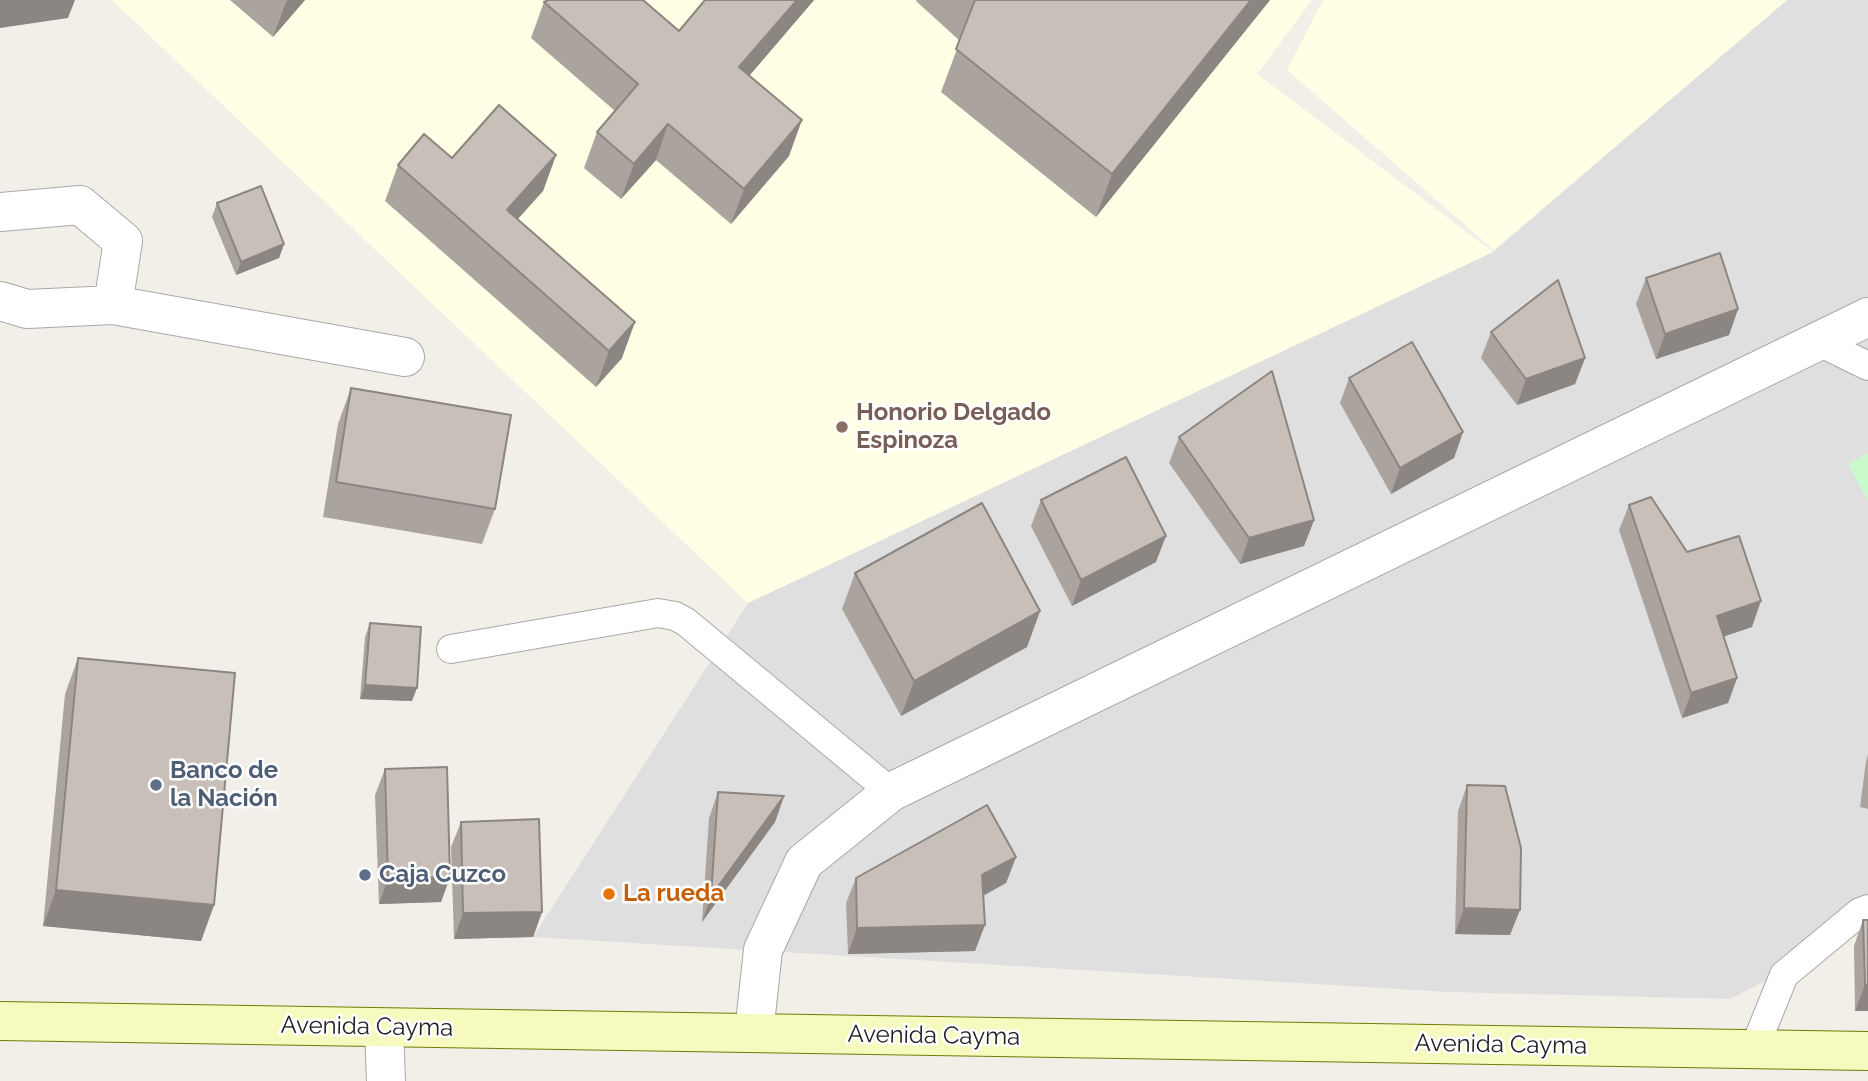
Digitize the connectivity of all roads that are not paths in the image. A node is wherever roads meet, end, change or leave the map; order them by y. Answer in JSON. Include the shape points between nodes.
{"nodes":[{"id":1,"x":0,"y":212,"type":"edge"},
{"id":2,"x":0,"y":301,"type":"edge"},
{"id":3,"x":113,"y":305,"type":"junction"},
{"id":4,"x":1868,"y":317,"type":"edge"},
{"id":5,"x":1817,"y":341,"type":"junction"},
{"id":6,"x":405,"y":357,"type":"dead end"},
{"id":7,"x":1868,"y":366,"type":"edge"},
{"id":8,"x":452,"y":649,"type":"dead end"},
{"id":9,"x":891,"y":792,"type":"junction"},
{"id":10,"x":1868,"y":909,"type":"edge"},
{"id":11,"x":0,"y":1021,"type":"edge"},
{"id":12,"x":384,"y":1028,"type":"junction"},
{"id":13,"x":754,"y":1033,"type":"junction"},
{"id":14,"x":1754,"y":1049,"type":"junction"},
{"id":15,"x":1868,"y":1051,"type":"edge"},
{"id":16,"x":386,"y":1081,"type":"edge"}],
"edges":[{"from":1,"to":3,"type":"street","via":[[80,205],[102,223],[123,241]]},
{"from":2,"to":3,"type":"street","via":[[27,309]]},
{"from":3,"to":6,"type":"street"},
{"from":4,"to":5,"type":"street"},
{"from":5,"to":7,"type":"lane"},
{"from":5,"to":9,"type":"street"},
{"from":8,"to":9,"type":"lane","via":[[658,614],[674,617],[686,622]]},
{"from":9,"to":13,"type":"street","via":[[804,862],[763,950]]},
{"from":10,"to":14,"type":"lane","via":[[1784,975]]},
{"from":11,"to":12,"type":"main road","name":"Avenida Cayma"},
{"from":12,"to":13,"type":"main road","name":"Avenida Cayma"},
{"from":12,"to":16,"type":"street"},
{"from":13,"to":14,"type":"main road","name":"Avenida Cayma"},
{"from":14,"to":15,"type":"main road","name":"Avenida Cayma"}]}
